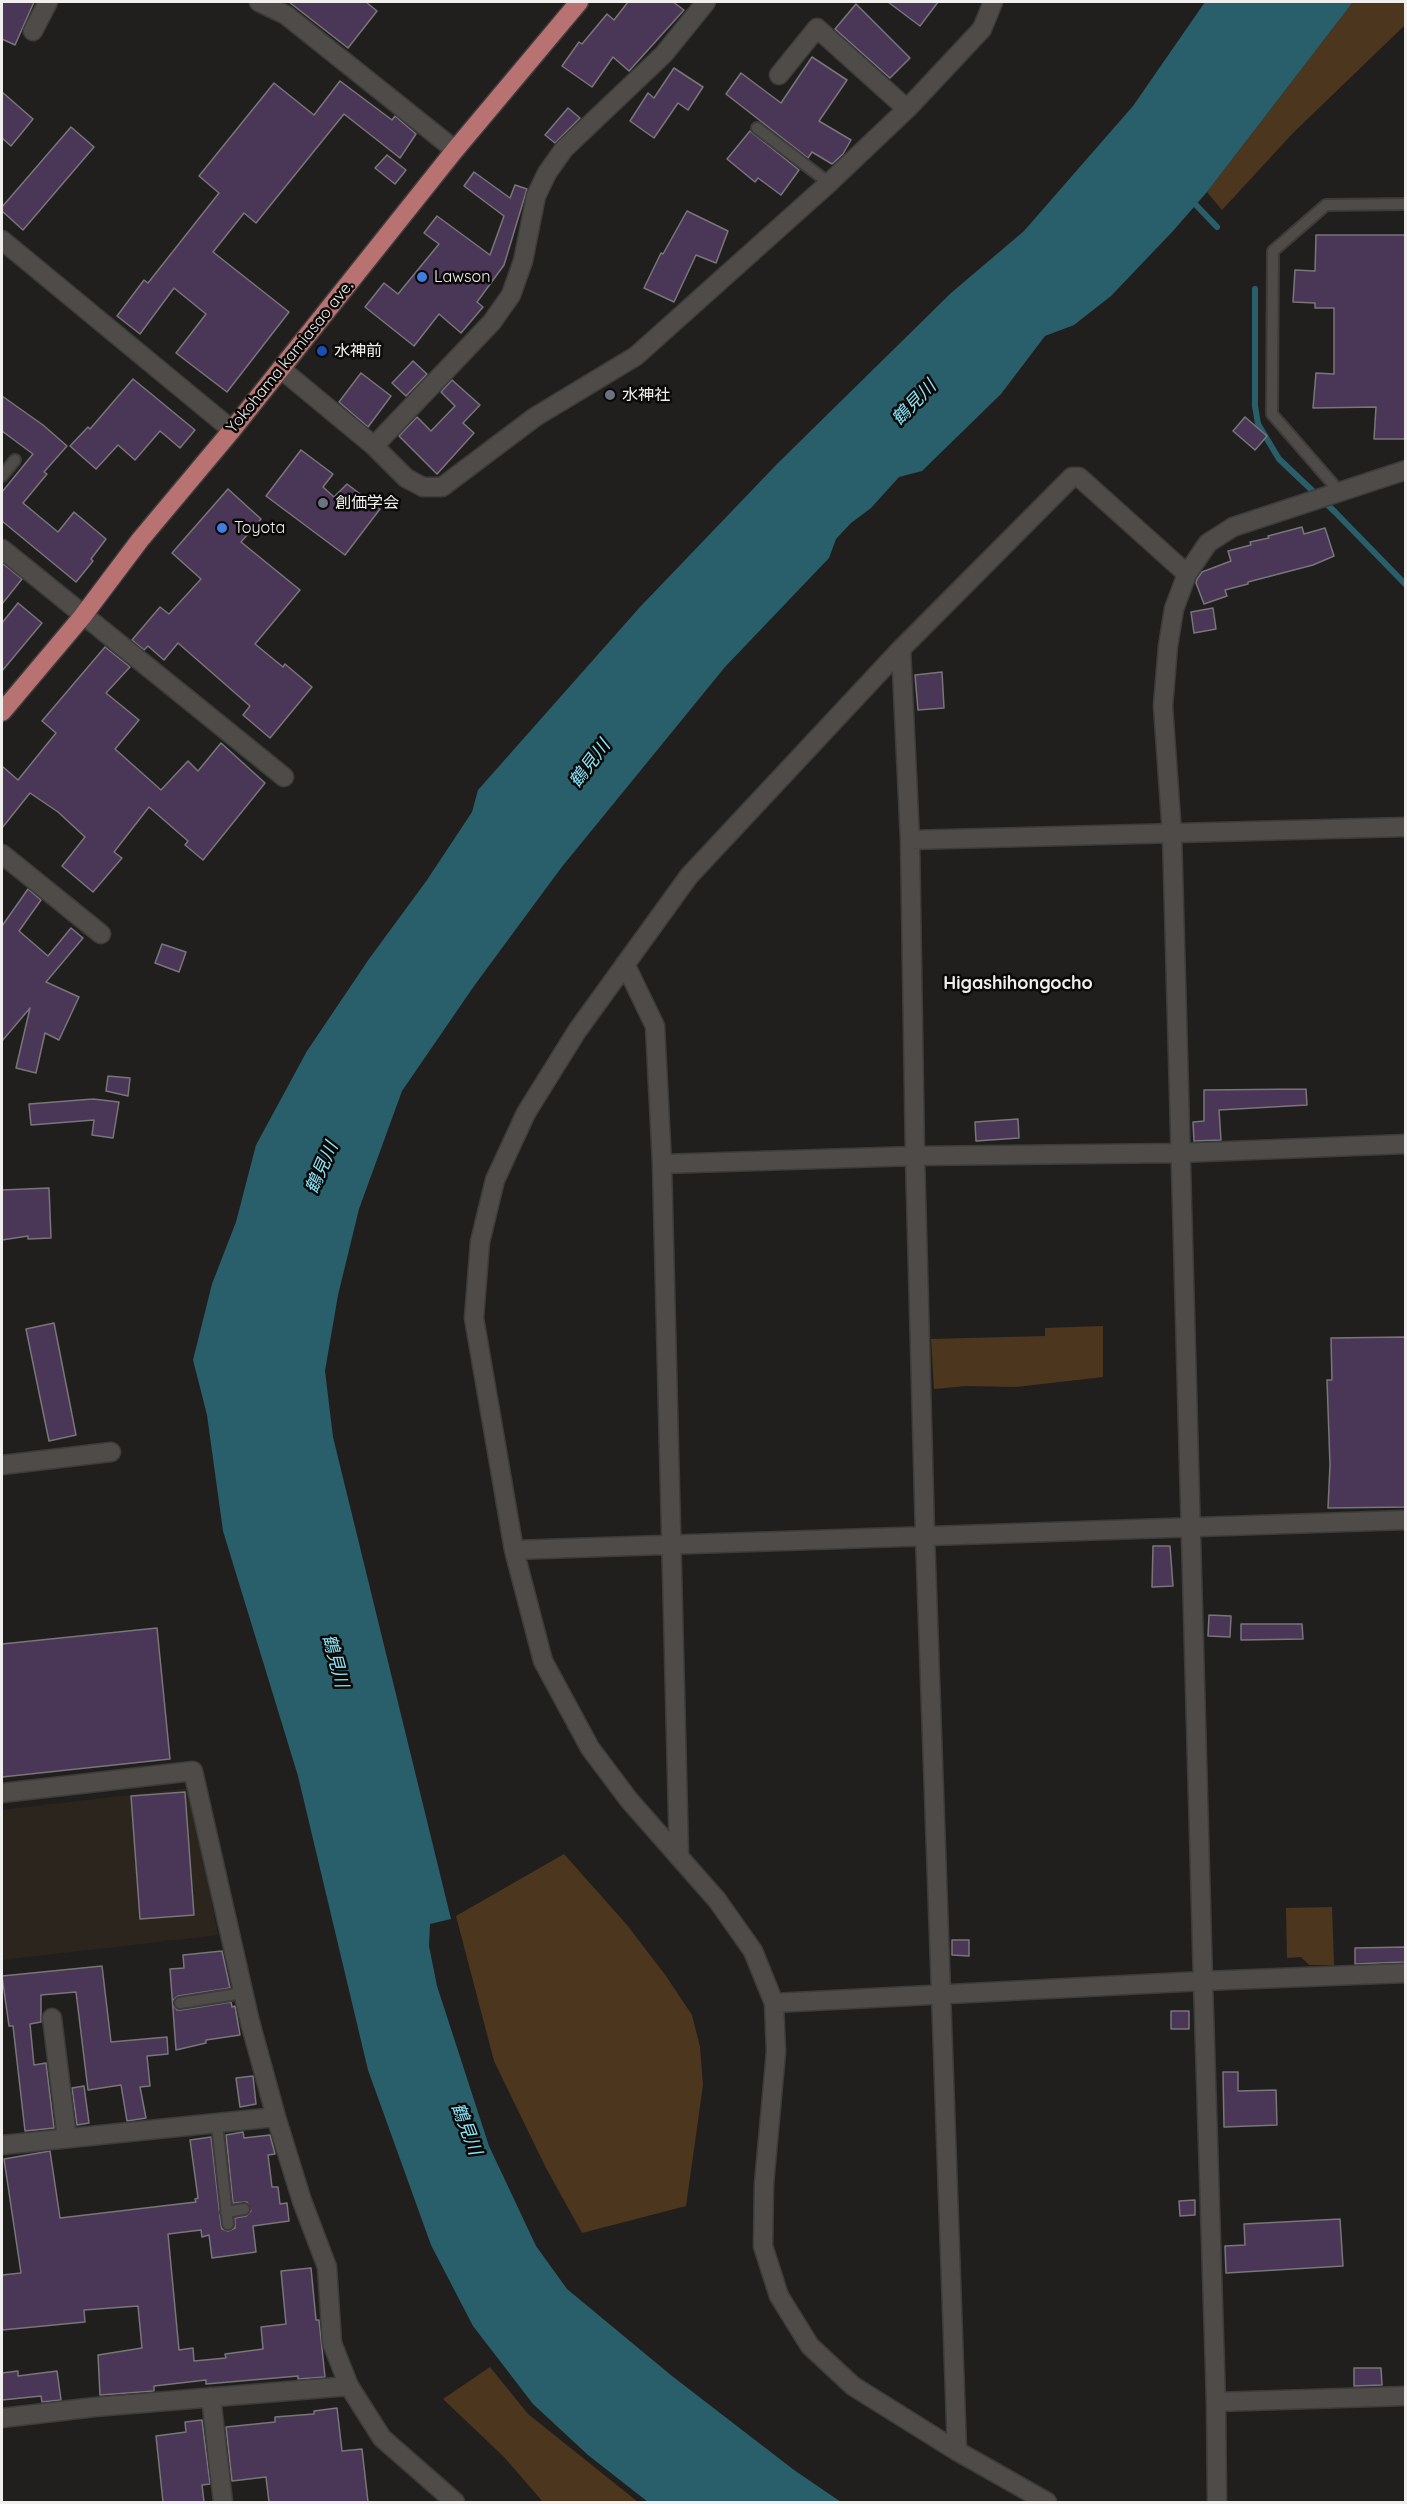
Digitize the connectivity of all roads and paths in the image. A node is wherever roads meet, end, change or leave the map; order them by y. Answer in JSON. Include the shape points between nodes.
{"nodes":[{"id":1,"x":48,"y":2,"type":"edge"},
{"id":2,"x":259,"y":2,"type":"edge"},
{"id":3,"x":579,"y":2,"type":"edge"},
{"id":4,"x":706,"y":2,"type":"edge"},
{"id":5,"x":993,"y":2,"type":"edge"},
{"id":6,"x":33,"y":31,"type":"dead end"},
{"id":7,"x":779,"y":75,"type":"dead end"},
{"id":8,"x":907,"y":109,"type":"junction"},
{"id":9,"x":757,"y":128,"type":"dead end"},
{"id":10,"x":455,"y":150,"type":"junction"},
{"id":11,"x":829,"y":183,"type":"junction"},
{"id":12,"x":1406,"y":204,"type":"edge"},
{"id":13,"x":2,"y":240,"type":"edge"},
{"id":14,"x":281,"y":369,"type":"junction"},
{"id":15,"x":232,"y":430,"type":"junction"},
{"id":16,"x":374,"y":446,"type":"junction"},
{"id":17,"x":15,"y":460,"type":"dead end"},
{"id":18,"x":1406,"y":470,"type":"edge"},
{"id":19,"x":2,"y":476,"type":"edge"},
{"id":20,"x":1328,"y":495,"type":"junction"},
{"id":21,"x":2,"y":549,"type":"edge"},
{"id":22,"x":1187,"y":573,"type":"junction"},
{"id":23,"x":82,"y":617,"type":"junction"},
{"id":24,"x":902,"y":649,"type":"junction"},
{"id":25,"x":2,"y":712,"type":"edge"},
{"id":26,"x":284,"y":777,"type":"dead end"},
{"id":27,"x":1406,"y":827,"type":"edge"},
{"id":28,"x":1172,"y":834,"type":"junction"},
{"id":29,"x":910,"y":840,"type":"junction"},
{"id":30,"x":2,"y":854,"type":"edge"},
{"id":31,"x":101,"y":934,"type":"dead end"},
{"id":32,"x":625,"y":964,"type":"junction"},
{"id":33,"x":1406,"y":1144,"type":"edge"},
{"id":34,"x":1179,"y":1154,"type":"junction"},
{"id":35,"x":915,"y":1156,"type":"junction"},
{"id":36,"x":662,"y":1164,"type":"junction"},
{"id":37,"x":111,"y":1452,"type":"dead end"},
{"id":38,"x":2,"y":1465,"type":"edge"},
{"id":39,"x":1406,"y":1520,"type":"edge"},
{"id":40,"x":1191,"y":1526,"type":"junction"},
{"id":41,"x":925,"y":1535,"type":"junction"},
{"id":42,"x":671,"y":1545,"type":"junction"},
{"id":43,"x":514,"y":1550,"type":"junction"},
{"id":44,"x":2,"y":1793,"type":"edge"},
{"id":45,"x":679,"y":1856,"type":"junction"},
{"id":46,"x":1406,"y":1973,"type":"edge"},
{"id":47,"x":1203,"y":1981,"type":"junction"},
{"id":48,"x":243,"y":1993,"type":"junction"},
{"id":49,"x":942,"y":1994,"type":"junction"},
{"id":50,"x":180,"y":2003,"type":"dead end"},
{"id":51,"x":774,"y":2003,"type":"junction"},
{"id":52,"x":52,"y":2018,"type":"dead end"},
{"id":53,"x":276,"y":2118,"type":"junction"},
{"id":54,"x":217,"y":2125,"type":"junction"},
{"id":55,"x":67,"y":2138,"type":"junction"},
{"id":56,"x":2,"y":2145,"type":"edge"},
{"id":57,"x":244,"y":2209,"type":"dead end"},
{"id":58,"x":226,"y":2212,"type":"junction"},
{"id":59,"x":228,"y":2224,"type":"dead end"},
{"id":60,"x":349,"y":2386,"type":"junction"},
{"id":61,"x":1406,"y":2396,"type":"edge"},
{"id":62,"x":211,"y":2397,"type":"junction"},
{"id":63,"x":1216,"y":2402,"type":"junction"},
{"id":64,"x":2,"y":2418,"type":"edge"},
{"id":65,"x":957,"y":2451,"type":"junction"},
{"id":66,"x":223,"y":2502,"type":"edge"},
{"id":67,"x":455,"y":2502,"type":"edge"},
{"id":68,"x":1047,"y":2502,"type":"edge"},
{"id":69,"x":1217,"y":2502,"type":"edge"}],
"edges":[{"from":1,"to":6,"type":"street"},
{"from":2,"to":10,"type":"street","via":[[286,15]]},
{"from":3,"to":10,"type":"main road","name":"Yokohama kamiasao ave."},
{"from":4,"to":16,"type":"street","via":[[664,54],[564,149],[536,196],[512,295],[492,322]]},
{"from":5,"to":8,"type":"street","via":[[982,29]]},
{"from":7,"to":8,"type":"street","via":[[817,28]]},
{"from":8,"to":11,"type":"street"},
{"from":9,"to":11,"type":"lane"},
{"from":10,"to":14,"type":"main road","name":"Yokohama kamiasao ave."},
{"from":11,"to":16,"type":"street","via":[[636,356],[535,417],[442,487],[423,487],[406,478]]},
{"from":12,"to":20,"type":"lane","via":[[1326,205],[1273,251],[1272,414]]},
{"from":13,"to":15,"type":"street"},
{"from":14,"to":15,"type":"main road","name":"Yokohama kamiasao ave."},
{"from":14,"to":16,"type":"street"},
{"from":15,"to":23,"type":"main road","name":"Yokohama kamiasao ave."},
{"from":17,"to":19,"type":"lane"},
{"from":18,"to":20,"type":"street"},
{"from":20,"to":22,"type":"street","via":[[1233,527],[1208,543]]},
{"from":21,"to":23,"type":"street"},
{"from":22,"to":24,"type":"street","via":[[1082,480],[1072,477]]},
{"from":22,"to":28,"type":"street","via":[[1174,609],[1163,706]]},
{"from":23,"to":25,"type":"main road","name":"Yokohama kamiasao ave."},
{"from":23,"to":26,"type":"street"},
{"from":24,"to":29,"type":"street"},
{"from":24,"to":32,"type":"street","via":[[689,876]]},
{"from":27,"to":28,"type":"street"},
{"from":28,"to":29,"type":"street"},
{"from":28,"to":34,"type":"street"},
{"from":29,"to":35,"type":"street"},
{"from":30,"to":31,"type":"street"},
{"from":32,"to":36,"type":"street","via":[[656,1026]]},
{"from":32,"to":43,"type":"street","via":[[526,1113],[495,1180],[480,1242],[474,1318]]},
{"from":33,"to":34,"type":"street"},
{"from":34,"to":35,"type":"street"},
{"from":34,"to":40,"type":"street"},
{"from":35,"to":36,"type":"street"},
{"from":35,"to":41,"type":"street"},
{"from":36,"to":42,"type":"street"},
{"from":37,"to":38,"type":"street"},
{"from":39,"to":40,"type":"street"},
{"from":40,"to":41,"type":"street"},
{"from":40,"to":47,"type":"street"},
{"from":41,"to":42,"type":"street"},
{"from":41,"to":49,"type":"street"},
{"from":42,"to":43,"type":"street"},
{"from":42,"to":45,"type":"street"},
{"from":43,"to":45,"type":"street","via":[[543,1661],[584,1738],[629,1800]]},
{"from":44,"to":48,"type":"street","via":[[193,1771]]},
{"from":45,"to":51,"type":"street","via":[[753,1951]]},
{"from":46,"to":47,"type":"street"},
{"from":47,"to":49,"type":"street"},
{"from":47,"to":63,"type":"street"},
{"from":48,"to":50,"type":"lane"},
{"from":48,"to":53,"type":"street"},
{"from":49,"to":51,"type":"street"},
{"from":49,"to":65,"type":"street"},
{"from":51,"to":65,"type":"street","via":[[776,2052],[764,2184],[763,2246],[779,2296],[810,2346],[853,2386]]},
{"from":52,"to":55,"type":"street"},
{"from":53,"to":54,"type":"street"},
{"from":53,"to":60,"type":"street","via":[[327,2267],[332,2343]]},
{"from":54,"to":55,"type":"street"},
{"from":54,"to":58,"type":"lane"},
{"from":55,"to":56,"type":"street"},
{"from":57,"to":58,"type":"lane"},
{"from":58,"to":59,"type":"lane"},
{"from":60,"to":62,"type":"street"},
{"from":60,"to":67,"type":"street","via":[[382,2438]]},
{"from":61,"to":63,"type":"street"},
{"from":62,"to":64,"type":"street"},
{"from":62,"to":66,"type":"street"},
{"from":63,"to":69,"type":"street"},
{"from":65,"to":68,"type":"street"}]}
